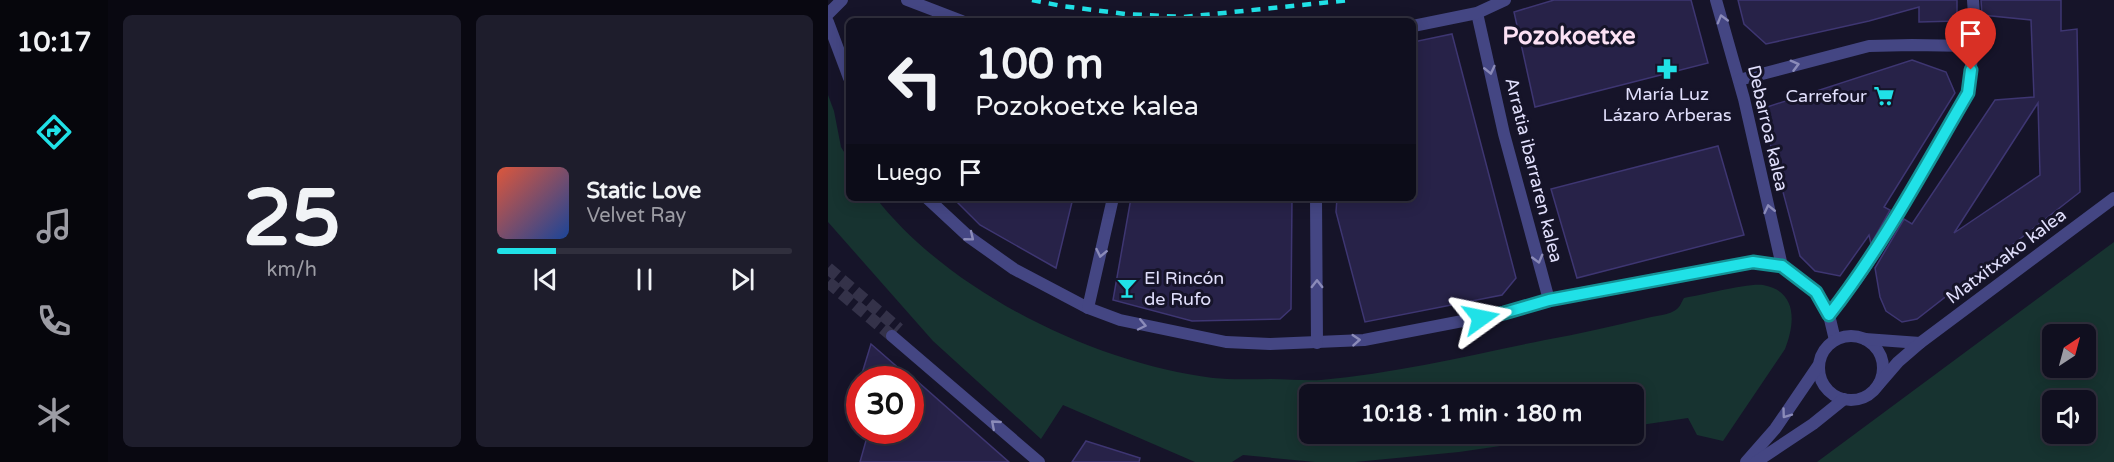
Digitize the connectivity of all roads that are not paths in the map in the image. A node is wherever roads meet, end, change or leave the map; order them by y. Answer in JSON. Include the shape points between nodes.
{"nodes":[{"id":1,"x":842,"y":0,"type":"edge"},
{"id":2,"x":907,"y":0,"type":"edge"},
{"id":3,"x":1505,"y":0,"type":"edge"},
{"id":4,"x":1716,"y":0,"type":"edge"},
{"id":5,"x":1973,"y":0,"type":"edge"},
{"id":6,"x":1477,"y":13,"type":"junction"},
{"id":7,"x":828,"y":14,"type":"edge"},
{"id":8,"x":954,"y":18,"type":"edge"},
{"id":9,"x":828,"y":22,"type":"edge"},
{"id":10,"x":1416,"y":26,"type":"edge"},
{"id":11,"x":1973,"y":46,"type":"junction"},
{"id":12,"x":846,"y":70,"type":"edge"},
{"id":13,"x":1739,"y":80,"type":"junction"},
{"id":14,"x":2114,"y":198,"type":"edge"},
{"id":15,"x":930,"y":201,"type":"edge"},
{"id":16,"x":1112,"y":201,"type":"edge"},
{"id":17,"x":1316,"y":201,"type":"edge"},
{"id":18,"x":1782,"y":266,"type":"junction"},
{"id":19,"x":1549,"y":300,"type":"junction"},
{"id":20,"x":1088,"y":308,"type":"junction"},
{"id":21,"x":1829,"y":315,"type":"junction"},
{"id":22,"x":892,"y":336,"type":"tunnel mouth"},
{"id":23,"x":1865,"y":339,"type":"junction"},
{"id":24,"x":1835,"y":340,"type":"junction"},
{"id":25,"x":1317,"y":342,"type":"junction"},
{"id":26,"x":1920,"y":343,"type":"junction"},
{"id":27,"x":1818,"y":366,"type":"junction"},
{"id":28,"x":1879,"y":384,"type":"junction"},
{"id":29,"x":1844,"y":399,"type":"junction"},
{"id":30,"x":1039,"y":462,"type":"edge"},
{"id":31,"x":1746,"y":462,"type":"edge"},
{"id":32,"x":1756,"y":462,"type":"edge"}],
"edges":[{"from":1,"to":7,"type":"street"},
{"from":2,"to":8,"type":"street"},
{"from":3,"to":6,"type":"street"},
{"from":13,"to":4,"type":"street","name":"Debarroa kalea","one_way":true},
{"from":5,"to":11,"type":"street"},
{"from":6,"to":10,"type":"street"},
{"from":6,"to":19,"type":"street","name":"Arratia ibarraren kalea","one_way":true,"via":[[1504,134]]},
{"from":9,"to":12,"type":"street"},
{"from":13,"to":11,"type":"street","one_way":true,"via":[[1869,46]]},
{"from":11,"to":21,"type":"street","via":[[1968,93],[1876,251]]},
{"from":18,"to":13,"type":"street","name":"Debarroa kalea","one_way":true},
{"from":14,"to":26,"type":"street","name":"Matxitxako kalea"},
{"from":15,"to":20,"type":"street","one_way":true,"via":[[969,237],[1014,269]]},
{"from":16,"to":20,"type":"street","one_way":true},
{"from":25,"to":17,"type":"street","one_way":true},
{"from":18,"to":19,"type":"street","via":[[1753,262]]},
{"from":18,"to":21,"type":"street","via":[[1816,292]]},
{"from":25,"to":19,"type":"street","one_way":true,"via":[[1364,340],[1504,313]]},
{"from":20,"to":25,"type":"street","one_way":true,"via":[[1120,320],[1226,342]]},
{"from":21,"to":24,"type":"street"},
{"from":30,"to":22,"type":"street","one_way":true},
{"from":23,"to":24,"type":"street","via":[[1845,336]]},
{"from":23,"to":26,"type":"street"},
{"from":23,"to":28,"type":"street","via":[[1882,359]]},
{"from":24,"to":27,"type":"street"},
{"from":26,"to":28,"type":"street","name":"Matxitxako kalea"},
{"from":27,"to":29,"type":"street","via":[[1830,393]]},
{"from":27,"to":31,"type":"street","one_way":true,"via":[[1775,429]]},
{"from":28,"to":29,"type":"street","via":[[1860,399]]},
{"from":29,"to":32,"type":"street"}]}
